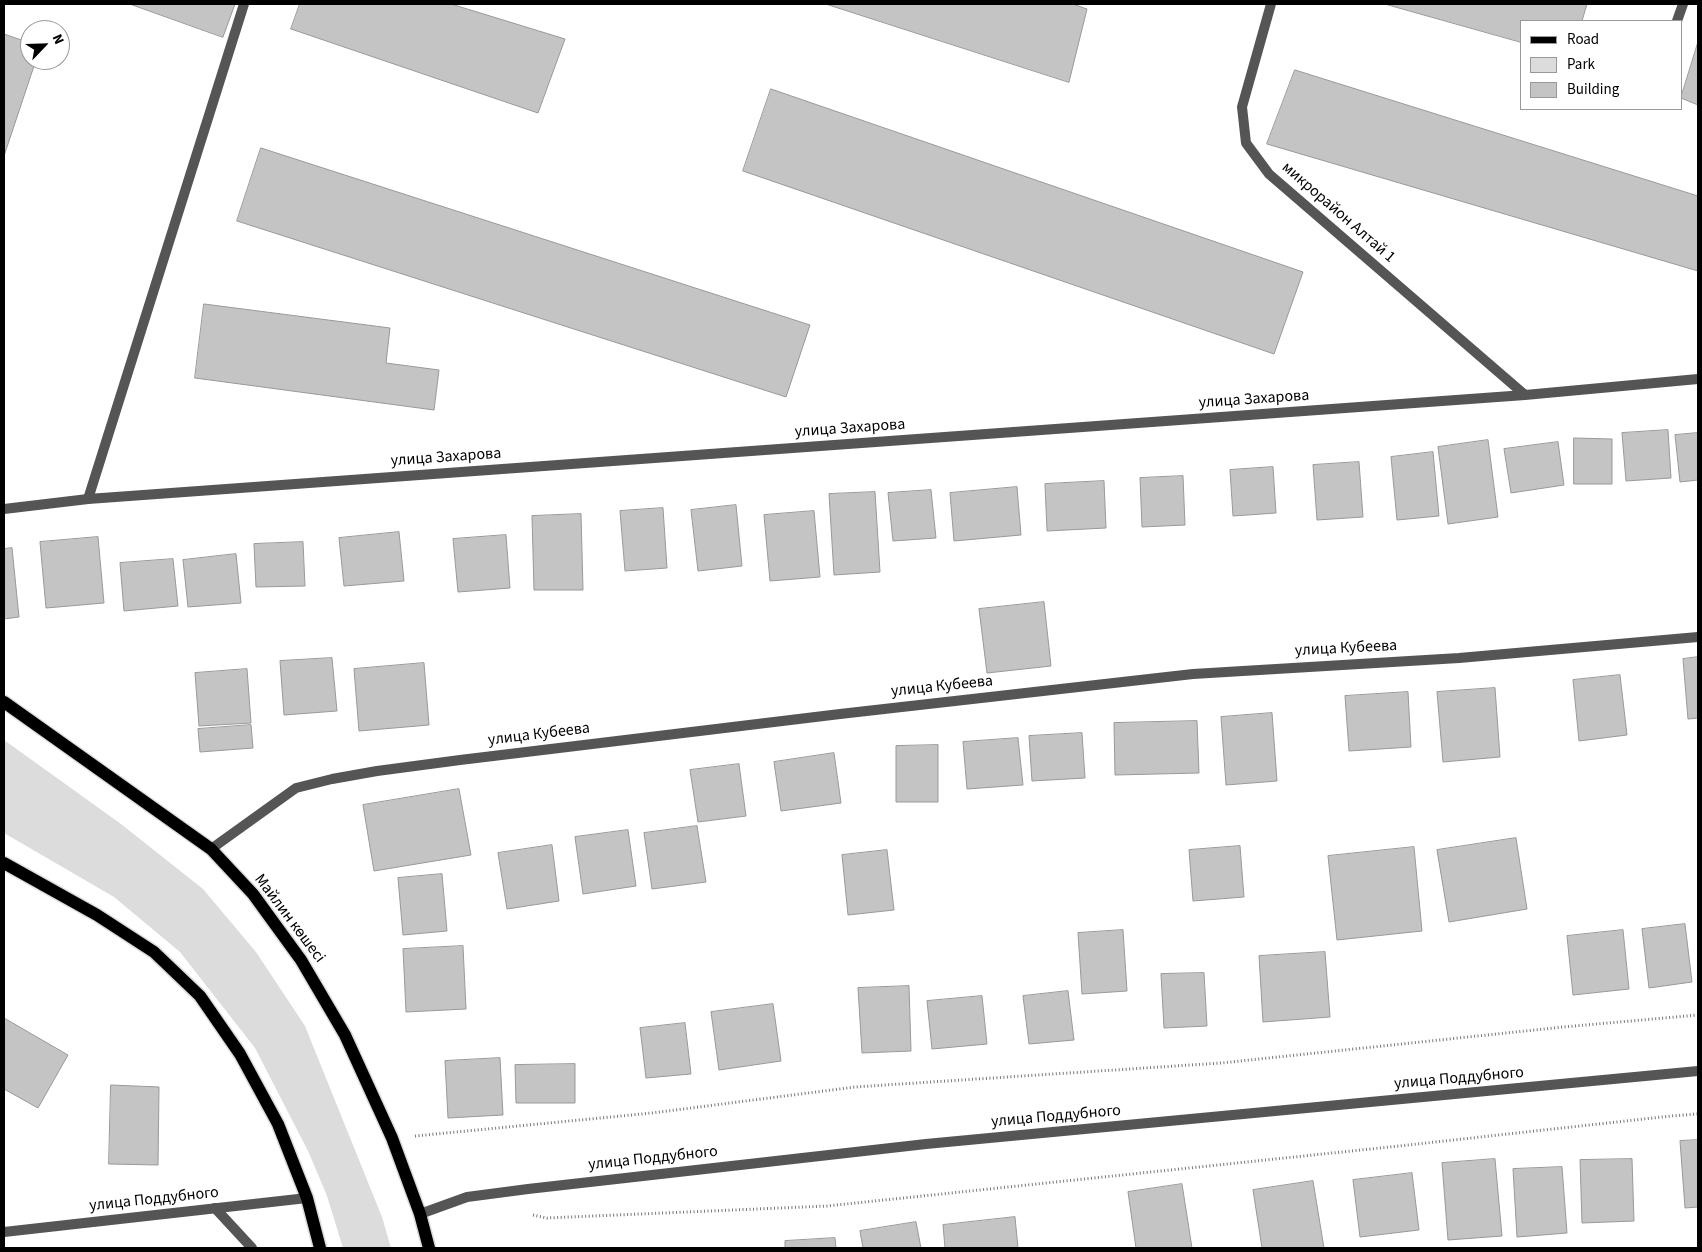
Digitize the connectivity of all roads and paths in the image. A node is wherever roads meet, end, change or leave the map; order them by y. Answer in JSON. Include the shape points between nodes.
{"nodes":[{"id":1,"x":244,"y":4,"type":"edge"},
{"id":2,"x":1271,"y":4,"type":"edge"},
{"id":3,"x":1683,"y":4,"type":"edge"},
{"id":4,"x":1677,"y":20,"type":"edge"},
{"id":5,"x":1698,"y":379,"type":"edge"},
{"id":6,"x":1525,"y":395,"type":"junction"},
{"id":7,"x":88,"y":499,"type":"junction"},
{"id":8,"x":4,"y":510,"type":"edge"},
{"id":9,"x":1698,"y":637,"type":"edge"},
{"id":10,"x":4,"y":702,"type":"edge"},
{"id":11,"x":211,"y":849,"type":"junction"},
{"id":12,"x":4,"y":863,"type":"edge"},
{"id":13,"x":1698,"y":1015,"type":"edge"},
{"id":14,"x":1698,"y":1070,"type":"edge"},
{"id":15,"x":1698,"y":1114,"type":"edge"},
{"id":16,"x":392,"y":1138,"type":"junction"},
{"id":17,"x":307,"y":1198,"type":"junction"},
{"id":18,"x":216,"y":1208,"type":"junction"},
{"id":19,"x":420,"y":1214,"type":"junction"},
{"id":20,"x":533,"y":1215,"type":"dead end"},
{"id":21,"x":4,"y":1232,"type":"edge"},
{"id":22,"x":252,"y":1248,"type":"edge"},
{"id":23,"x":320,"y":1248,"type":"edge"},
{"id":24,"x":429,"y":1248,"type":"edge"}],
"edges":[{"from":1,"to":7,"type":"street"},
{"from":2,"to":6,"type":"street","name":"микрорайон Алтай 1","via":[[1242,107],[1246,142],[1269,174]]},
{"from":3,"to":4,"type":"street"},
{"from":5,"to":6,"type":"street","name":"улица Захарова"},
{"from":6,"to":7,"type":"street","name":"улица Захарова"},
{"from":7,"to":8,"type":"street","name":"улица Захарова"},
{"from":9,"to":11,"type":"street","name":"улица Кубеева","via":[[1459,658],[1193,674],[378,771],[296,788]]},
{"from":10,"to":11,"type":"main road","name":"Майлин көшесі"},
{"from":11,"to":16,"type":"main road","name":"Майлин көшесі","via":[[253,894],[301,960],[345,1035]]},
{"from":12,"to":17,"type":"main road","via":[[98,914],[154,952],[200,996],[240,1054],[278,1124]]},
{"from":13,"to":16,"type":"path","via":[[1221,1063],[855,1087],[652,1113]]},
{"from":14,"to":19,"type":"street","name":"улица Поддубного","via":[[926,1144],[510,1191],[467,1197]]},
{"from":15,"to":20,"type":"path","via":[[827,1206],[547,1218]]},
{"from":16,"to":19,"type":"main road","name":"Майлин көшесі"},
{"from":17,"to":18,"type":"street","name":"улица Поддубного"},
{"from":17,"to":23,"type":"main road"},
{"from":18,"to":21,"type":"street","name":"улица Поддубного"},
{"from":18,"to":22,"type":"street"},
{"from":19,"to":24,"type":"main road","name":"Майлин көшесі"}]}
